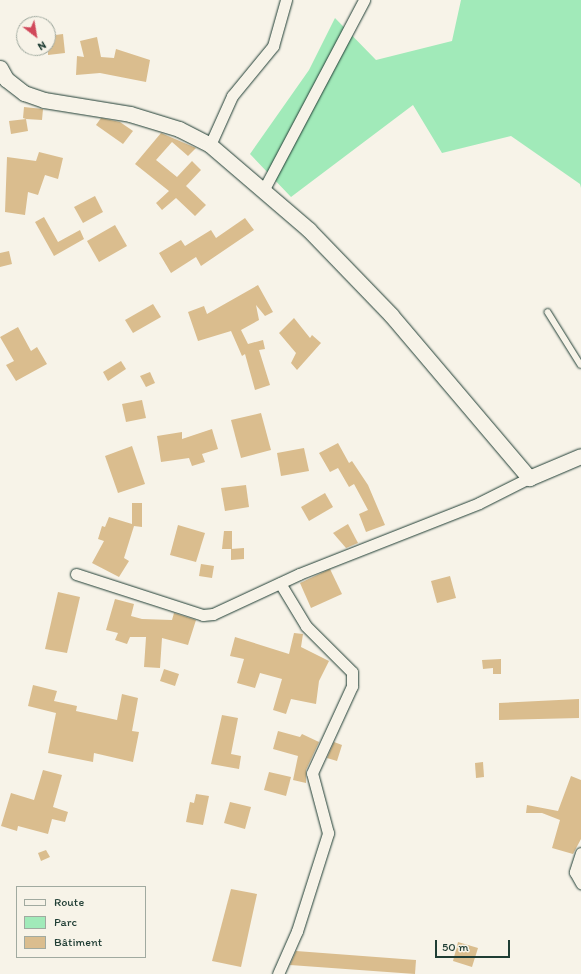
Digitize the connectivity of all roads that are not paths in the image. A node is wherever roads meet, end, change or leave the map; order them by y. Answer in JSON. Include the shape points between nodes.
{"nodes":[{"id":1,"x":286,"y":0,"type":"edge"},
{"id":2,"x":364,"y":0,"type":"edge"},
{"id":3,"x":0,"y":68,"type":"edge"},
{"id":4,"x":210,"y":145,"type":"junction"},
{"id":5,"x":264,"y":189,"type":"junction"},
{"id":6,"x":548,"y":312,"type":"dead end"},
{"id":7,"x":581,"y":365,"type":"edge"},
{"id":8,"x":581,"y":456,"type":"edge"},
{"id":9,"x":529,"y":478,"type":"junction"},
{"id":10,"x":76,"y":574,"type":"dead end"},
{"id":11,"x":280,"y":583,"type":"junction"},
{"id":12,"x":581,"y":853,"type":"edge"},
{"id":13,"x":581,"y":883,"type":"edge"},
{"id":14,"x":278,"y":974,"type":"edge"}],
"edges":[{"from":1,"to":4,"type":"street","via":[[274,46],[232,96]]},
{"from":2,"to":5,"type":"street"},
{"from":3,"to":4,"type":"street","via":[[6,79],[24,93],[44,100],[130,114],[179,129]]},
{"from":4,"to":5,"type":"street"},
{"from":5,"to":9,"type":"street","via":[[391,315]]},
{"from":6,"to":7,"type":"lane"},
{"from":8,"to":9,"type":"street"},
{"from":9,"to":11,"type":"street","via":[[479,504]]},
{"from":10,"to":11,"type":"street","via":[[203,615],[229,608]]},
{"from":11,"to":14,"type":"street","via":[[306,626],[352,672],[352,686],[312,773],[328,833],[297,931]]},
{"from":12,"to":13,"type":"street","via":[[575,872]]}]}
